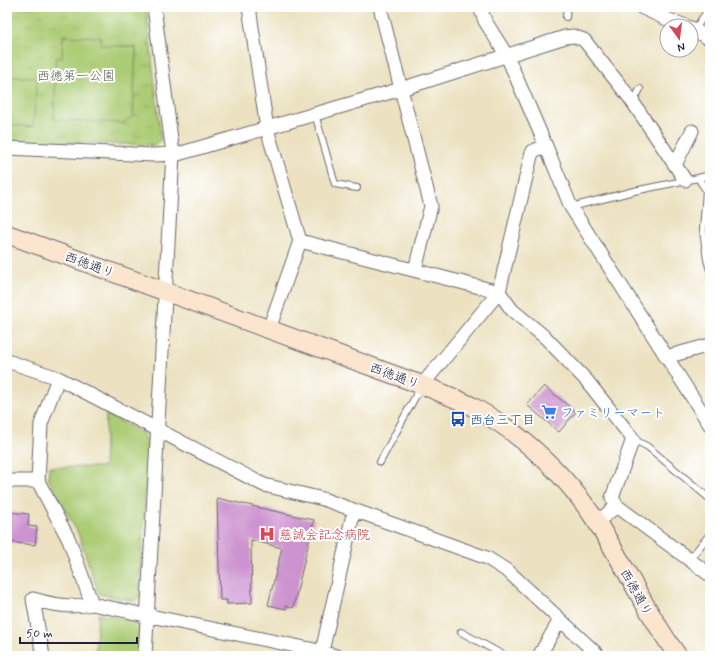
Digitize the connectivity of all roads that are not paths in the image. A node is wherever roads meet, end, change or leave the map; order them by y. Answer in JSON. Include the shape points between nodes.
{"nodes":[{"id":1,"x":154,"y":7,"type":"edge"},
{"id":2,"x":249,"y":7,"type":"edge"},
{"id":3,"x":380,"y":7,"type":"edge"},
{"id":4,"x":480,"y":7,"type":"edge"},
{"id":5,"x":567,"y":7,"type":"edge"},
{"id":6,"x":641,"y":7,"type":"edge"},
{"id":7,"x":710,"y":7,"type":"edge"},
{"id":8,"x":566,"y":17,"type":"dead end"},
{"id":9,"x":665,"y":18,"type":"edge"},
{"id":10,"x":699,"y":19,"type":"edge"},
{"id":11,"x":699,"y":33,"type":"edge"},
{"id":12,"x":710,"y":39,"type":"edge"},
{"id":13,"x":507,"y":56,"type":"junction"},
{"id":14,"x":401,"y":89,"type":"junction"},
{"id":15,"x":640,"y":89,"type":"dead end"},
{"id":16,"x":633,"y":103,"type":"junction"},
{"id":17,"x":315,"y":114,"type":"junction"},
{"id":18,"x":267,"y":129,"type":"junction"},
{"id":19,"x":692,"y":132,"type":"dead end"},
{"id":20,"x":546,"y":146,"type":"junction"},
{"id":21,"x":7,"y":148,"type":"edge"},
{"id":22,"x":173,"y":154,"type":"junction"},
{"id":23,"x":675,"y":166,"type":"junction"},
{"id":24,"x":710,"y":175,"type":"edge"},
{"id":25,"x":698,"y":178,"type":"junction"},
{"id":26,"x":685,"y":180,"type":"junction"},
{"id":27,"x":357,"y":188,"type":"dead end"},
{"id":28,"x":571,"y":207,"type":"junction"},
{"id":29,"x":7,"y":234,"type":"edge"},
{"id":30,"x":300,"y":241,"type":"junction"},
{"id":31,"x":415,"y":270,"type":"junction"},
{"id":32,"x":710,"y":270,"type":"edge"},
{"id":33,"x":165,"y":292,"type":"junction"},
{"id":34,"x":499,"y":292,"type":"junction"},
{"id":35,"x":269,"y":329,"type":"junction"},
{"id":36,"x":710,"y":345,"type":"edge"},
{"id":37,"x":666,"y":357,"type":"junction"},
{"id":38,"x":7,"y":361,"type":"edge"},
{"id":39,"x":58,"y":378,"type":"junction"},
{"id":40,"x":422,"y":384,"type":"junction"},
{"id":41,"x":710,"y":425,"type":"edge"},
{"id":42,"x":158,"y":430,"type":"junction"},
{"id":43,"x":633,"y":438,"type":"junction"},
{"id":44,"x":380,"y":462,"type":"dead end"},
{"id":45,"x":7,"y":481,"type":"edge"},
{"id":46,"x":38,"y":481,"type":"junction"},
{"id":47,"x":710,"y":499,"type":"edge"},
{"id":48,"x":617,"y":506,"type":"junction"},
{"id":49,"x":355,"y":508,"type":"junction"},
{"id":50,"x":597,"y":522,"type":"junction"},
{"id":51,"x":710,"y":534,"type":"edge"},
{"id":52,"x":689,"y":560,"type":"junction"},
{"id":53,"x":710,"y":575,"type":"edge"},
{"id":54,"x":92,"y":604,"type":"junction"},
{"id":55,"x":148,"y":615,"type":"junction"},
{"id":56,"x":560,"y":620,"type":"junction"},
{"id":57,"x":461,"y":632,"type":"dead end"},
{"id":58,"x":321,"y":654,"type":"edge"},
{"id":59,"x":43,"y":656,"type":"edge"},
{"id":60,"x":145,"y":656,"type":"edge"},
{"id":61,"x":336,"y":656,"type":"edge"},
{"id":62,"x":505,"y":656,"type":"edge"},
{"id":63,"x":539,"y":656,"type":"edge"},
{"id":64,"x":599,"y":656,"type":"edge"},
{"id":65,"x":678,"y":656,"type":"edge"}],
"edges":[{"from":1,"to":22,"type":"street"},
{"from":2,"to":18,"type":"street"},
{"from":3,"to":14,"type":"street"},
{"from":4,"to":13,"type":"street","via":[[485,21]]},
{"from":5,"to":8,"type":"lane"},
{"from":6,"to":9,"type":"street"},
{"from":7,"to":10,"type":"lane"},
{"from":11,"to":12,"type":"street"},
{"from":13,"to":14,"type":"street"},
{"from":13,"to":16,"type":"street","via":[[565,34],[584,40]]},
{"from":13,"to":20,"type":"street"},
{"from":14,"to":17,"type":"street"},
{"from":14,"to":31,"type":"street","via":[[431,206]]},
{"from":15,"to":16,"type":"lane"},
{"from":16,"to":23,"type":"street"},
{"from":17,"to":18,"type":"street"},
{"from":17,"to":27,"type":"lane","via":[[335,184]]},
{"from":18,"to":22,"type":"street"},
{"from":18,"to":30,"type":"street"},
{"from":19,"to":23,"type":"street"},
{"from":20,"to":28,"type":"street"},
{"from":20,"to":34,"type":"street","via":[[533,151],[530,156]]},
{"from":21,"to":22,"type":"street"},
{"from":22,"to":33,"type":"street"},
{"from":23,"to":26,"type":"street"},
{"from":24,"to":25,"type":"lane"},
{"from":25,"to":26,"type":"lane"},
{"from":25,"to":32,"type":"lane","via":[[706,190],[703,230]]},
{"from":26,"to":28,"type":"lane"},
{"from":28,"to":37,"type":"street"},
{"from":29,"to":33,"type":"street","name":"西徳通り"},
{"from":30,"to":31,"type":"street"},
{"from":30,"to":35,"type":"street"},
{"from":31,"to":34,"type":"street"},
{"from":33,"to":35,"type":"street","name":"西徳通り"},
{"from":33,"to":42,"type":"street"},
{"from":34,"to":40,"type":"street"},
{"from":34,"to":43,"type":"street","via":[[512,310],[546,338],[587,381]]},
{"from":35,"to":40,"type":"street","name":"西徳通り"},
{"from":36,"to":37,"type":"street"},
{"from":37,"to":41,"type":"street"},
{"from":38,"to":39,"type":"street"},
{"from":39,"to":42,"type":"street"},
{"from":39,"to":46,"type":"street","via":[[41,424]]},
{"from":40,"to":44,"type":"lane"},
{"from":40,"to":50,"type":"street","name":"西徳通り","via":[[476,409],[523,441],[564,480]]},
{"from":42,"to":49,"type":"street","via":[[264,485]]},
{"from":42,"to":55,"type":"street"},
{"from":43,"to":47,"type":"lane","via":[[648,447]]},
{"from":43,"to":48,"type":"street","via":[[612,498]]},
{"from":45,"to":46,"type":"street"},
{"from":46,"to":54,"type":"street","via":[[69,540]]},
{"from":48,"to":50,"type":"street"},
{"from":48,"to":52,"type":"street"},
{"from":49,"to":56,"type":"street","via":[[487,558],[509,572]]},
{"from":49,"to":58,"type":"street"},
{"from":50,"to":65,"type":"street","name":"西徳通り","via":[[650,615]]},
{"from":51,"to":52,"type":"lane"},
{"from":52,"to":53,"type":"street"},
{"from":54,"to":55,"type":"street"},
{"from":54,"to":59,"type":"street","via":[[79,607],[54,605],[33,599]]},
{"from":55,"to":58,"type":"street","via":[[310,649]]},
{"from":55,"to":60,"type":"street"},
{"from":56,"to":63,"type":"street"},
{"from":56,"to":64,"type":"street"},
{"from":57,"to":62,"type":"lane"},
{"from":58,"to":61,"type":"street"}]}
